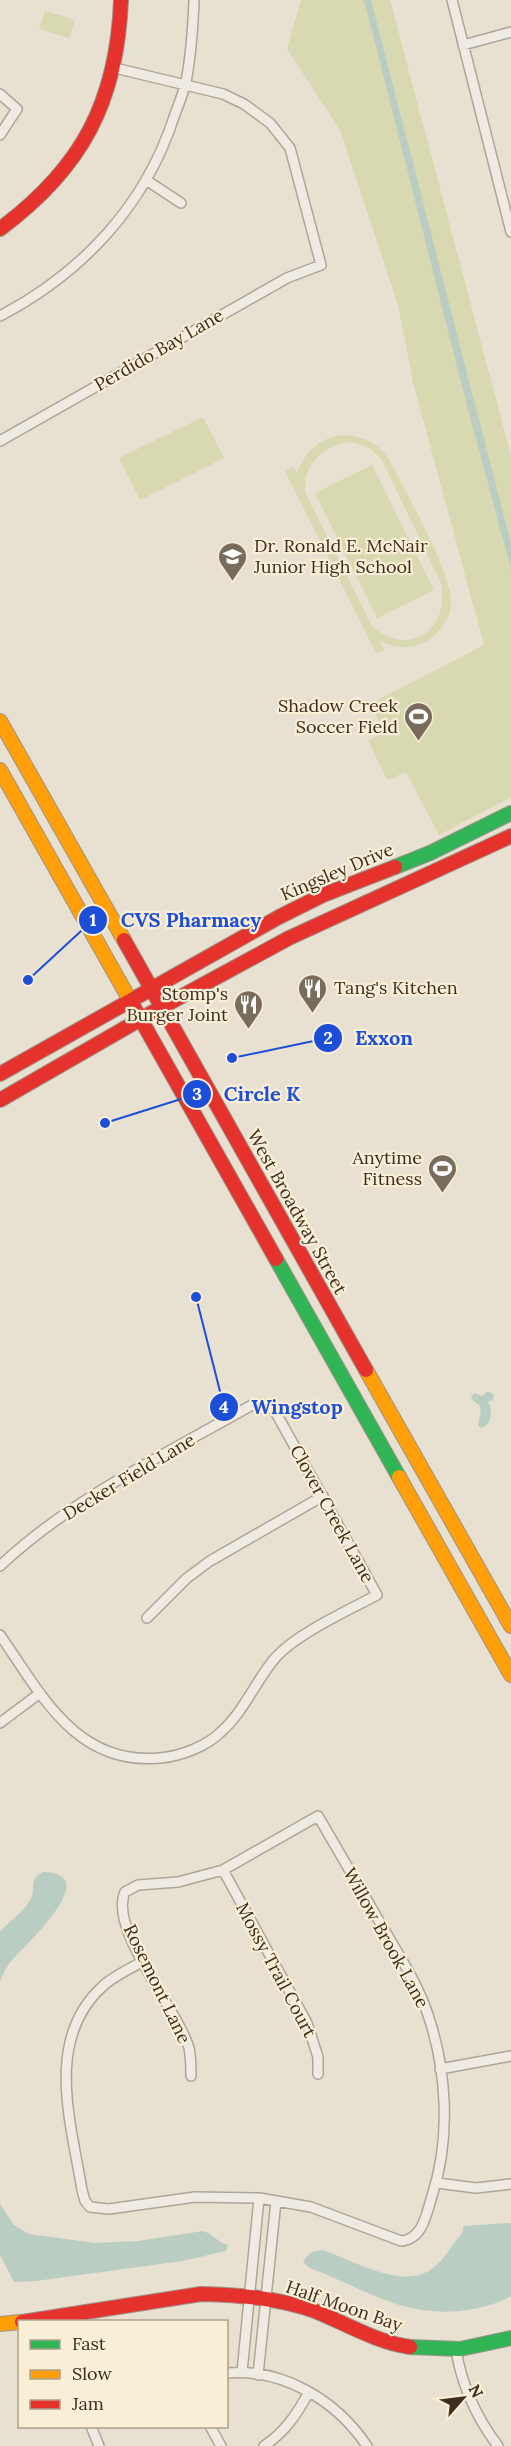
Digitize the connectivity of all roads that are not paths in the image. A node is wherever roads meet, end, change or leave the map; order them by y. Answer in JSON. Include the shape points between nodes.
{"nodes":[{"id":1,"x":122,"y":0,"type":"edge"},
{"id":2,"x":194,"y":0,"type":"edge"},
{"id":3,"x":452,"y":0,"type":"edge"},
{"id":4,"x":511,"y":32,"type":"edge"},
{"id":5,"x":463,"y":45,"type":"junction"},
{"id":6,"x":115,"y":69,"type":"junction"},
{"id":7,"x":185,"y":84,"type":"junction"},
{"id":8,"x":0,"y":94,"type":"edge"},
{"id":9,"x":0,"y":135,"type":"edge"},
{"id":10,"x":146,"y":180,"type":"junction"},
{"id":11,"x":181,"y":203,"type":"dead end"},
{"id":12,"x":0,"y":229,"type":"edge"},
{"id":13,"x":511,"y":232,"type":"edge"},
{"id":14,"x":1,"y":314,"type":"edge"},
{"id":15,"x":0,"y":441,"type":"edge"},
{"id":16,"x":0,"y":722,"type":"edge"},
{"id":17,"x":0,"y":770,"type":"edge"},
{"id":18,"x":511,"y":813,"type":"edge"},
{"id":19,"x":511,"y":836,"type":"edge"},
{"id":20,"x":430,"y":854,"type":"junction"},
{"id":21,"x":52,"y":863,"type":"junction"},
{"id":22,"x":438,"y":871,"type":"junction"},
{"id":23,"x":105,"y":908,"type":"junction"},
{"id":24,"x":150,"y":990,"type":"junction"},
{"id":25,"x":130,"y":1002,"type":"junction"},
{"id":26,"x":160,"y":1008,"type":"junction"},
{"id":27,"x":140,"y":1019,"type":"junction"},
{"id":28,"x":0,"y":1074,"type":"edge"},
{"id":29,"x":0,"y":1100,"type":"edge"},
{"id":30,"x":267,"y":1405,"type":"joint"},
{"id":31,"x":322,"y":1496,"type":"junction"},
{"id":32,"x":0,"y":1566,"type":"edge"},
{"id":33,"x":147,"y":1618,"type":"dead end"},
{"id":34,"x":511,"y":1626,"type":"edge"},
{"id":35,"x":0,"y":1635,"type":"edge"},
{"id":36,"x":511,"y":1675,"type":"edge"},
{"id":37,"x":40,"y":1693,"type":"junction"},
{"id":38,"x":0,"y":1723,"type":"edge"},
{"id":39,"x":223,"y":1870,"type":"junction"},
{"id":40,"x":142,"y":1962,"type":"junction"},
{"id":41,"x":511,"y":2056,"type":"edge"},
{"id":42,"x":440,"y":2069,"type":"junction"},
{"id":43,"x":318,"y":2074,"type":"dead end"},
{"id":44,"x":191,"y":2076,"type":"dead end"},
{"id":45,"x":437,"y":2183,"type":"junction"},
{"id":46,"x":511,"y":2184,"type":"edge"},
{"id":47,"x":259,"y":2198,"type":"junction"},
{"id":48,"x":276,"y":2201,"type":"junction"},
{"id":49,"x":249,"y":2297,"type":"junction"},
{"id":50,"x":266,"y":2299,"type":"junction"},
{"id":51,"x":34,"y":2320,"type":"edge"},
{"id":52,"x":18,"y":2322,"type":"edge"},
{"id":53,"x":0,"y":2324,"type":"edge"},
{"id":54,"x":511,"y":2338,"type":"edge"},
{"id":55,"x":456,"y":2350,"type":"junction"},
{"id":56,"x":242,"y":2372,"type":"junction"},
{"id":57,"x":228,"y":2373,"type":"edge"},
{"id":58,"x":258,"y":2375,"type":"junction"},
{"id":59,"x":309,"y":2392,"type":"junction"},
{"id":60,"x":91,"y":2428,"type":"edge"},
{"id":61,"x":211,"y":2428,"type":"edge"},
{"id":62,"x":99,"y":2446,"type":"edge"},
{"id":63,"x":221,"y":2446,"type":"edge"},
{"id":64,"x":264,"y":2446,"type":"edge"},
{"id":65,"x":367,"y":2446,"type":"edge"},
{"id":66,"x":498,"y":2446,"type":"edge"}],
"edges":[{"from":1,"to":6,"type":"main road"},
{"from":2,"to":7,"type":"street"},
{"from":3,"to":5,"type":"street"},
{"from":4,"to":5,"type":"street"},
{"from":5,"to":13,"type":"street"},
{"from":6,"to":7,"type":"street"},
{"from":6,"to":12,"type":"main road","via":[[92,128],[73,160],[39,200]]},
{"from":7,"to":10,"type":"street","via":[[160,155]]},
{"from":7,"to":15,"type":"street","name":"Perdido Bay Lane","via":[[244,104],[270,123],[290,148],[321,265],[287,278]]},
{"from":8,"to":9,"type":"street","via":[[17,109]]},
{"from":10,"to":11,"type":"street"},
{"from":10,"to":14,"type":"street","via":[[126,212],[89,254],[32,299]]},
{"from":16,"to":23,"type":"main road","name":"West Broadway Street"},
{"from":17,"to":21,"type":"main road"},
{"from":18,"to":20,"type":"main road","name":"Kingsley Drive"},
{"from":19,"to":22,"type":"main road"},
{"from":20,"to":22,"type":"main road"},
{"from":20,"to":24,"type":"main road","name":"Kingsley Drive","via":[[279,917]]},
{"from":21,"to":23,"type":"main road","via":[[59,859],[69,862]]},
{"from":21,"to":25,"type":"main road"},
{"from":22,"to":26,"type":"main road","via":[[289,938]]},
{"from":23,"to":24,"type":"main road","name":"West Broadway Street"},
{"from":24,"to":25,"type":"main road","name":"Kingsley Drive"},
{"from":24,"to":26,"type":"main road","name":"West Broadway Street"},
{"from":25,"to":27,"type":"main road"},
{"from":25,"to":28,"type":"main road","name":"Kingsley Drive"},
{"from":26,"to":27,"type":"main road"},
{"from":26,"to":34,"type":"main road","name":"West Broadway Street"},
{"from":27,"to":29,"type":"main road"},
{"from":27,"to":36,"type":"main road"},
{"from":30,"to":31,"type":"street","name":"Clover Creek Lane","via":[[276,1413]]},
{"from":30,"to":32,"type":"street","name":"Decker Field Lane","via":[[252,1405],[97,1493]]},
{"from":31,"to":33,"type":"street","via":[[210,1561]]},
{"from":31,"to":37,"type":"street","name":"Clover Creek Lane","via":[[377,1595],[302,1637],[276,1657],[235,1717],[212,1740],[168,1757],[119,1755],[72,1731]]},
{"from":35,"to":37,"type":"street"},
{"from":37,"to":38,"type":"street"},
{"from":39,"to":40,"type":"street","name":"Rosemont Lane","via":[[178,1882],[138,1884],[125,1892],[123,1916]]},
{"from":39,"to":42,"type":"street","name":"Willow Brook Lane","via":[[318,1816],[420,1995]]},
{"from":39,"to":43,"type":"street","name":"Mossy Trail Court","via":[[307,2023],[318,2057]]},
{"from":40,"to":44,"type":"street","name":"Rosemont Lane","via":[[184,2035]]},
{"from":40,"to":47,"type":"street","via":[[116,1976],[91,1998],[81,2011],[68,2045],[65,2084],[85,2201],[90,2207],[109,2209],[195,2197]]},
{"from":41,"to":42,"type":"street"},
{"from":42,"to":45,"type":"street","name":"Willow Brook Lane","via":[[444,2114]]},
{"from":45,"to":46,"type":"street","via":[[476,2188]]},
{"from":45,"to":48,"type":"street","name":"Willow Brook Lane","via":[[420,2231],[412,2239],[401,2241],[311,2207]]},
{"from":47,"to":48,"type":"street"},
{"from":47,"to":49,"type":"street"},
{"from":48,"to":50,"type":"street"},
{"from":49,"to":50,"type":"main road","name":"Half Moon Bay"},
{"from":49,"to":51,"type":"main road","name":"Half Moon Bay","via":[[201,2294]]},
{"from":49,"to":56,"type":"street"},
{"from":50,"to":55,"type":"main road","name":"Half Moon Bay","via":[[305,2308],[373,2338],[422,2349]]},
{"from":50,"to":58,"type":"street"},
{"from":52,"to":53,"type":"main road","name":"Half Moon Bay"},
{"from":54,"to":55,"type":"main road","name":"Half Moon Bay"},
{"from":55,"to":66,"type":"street","via":[[459,2372],[470,2400]]},
{"from":56,"to":57,"type":"street"},
{"from":56,"to":58,"type":"street"},
{"from":58,"to":59,"type":"street","via":[[292,2383]]},
{"from":59,"to":64,"type":"street","via":[[293,2420]]},
{"from":59,"to":65,"type":"street","via":[[337,2411]]},
{"from":60,"to":62,"type":"street"},
{"from":61,"to":63,"type":"street"}]}
